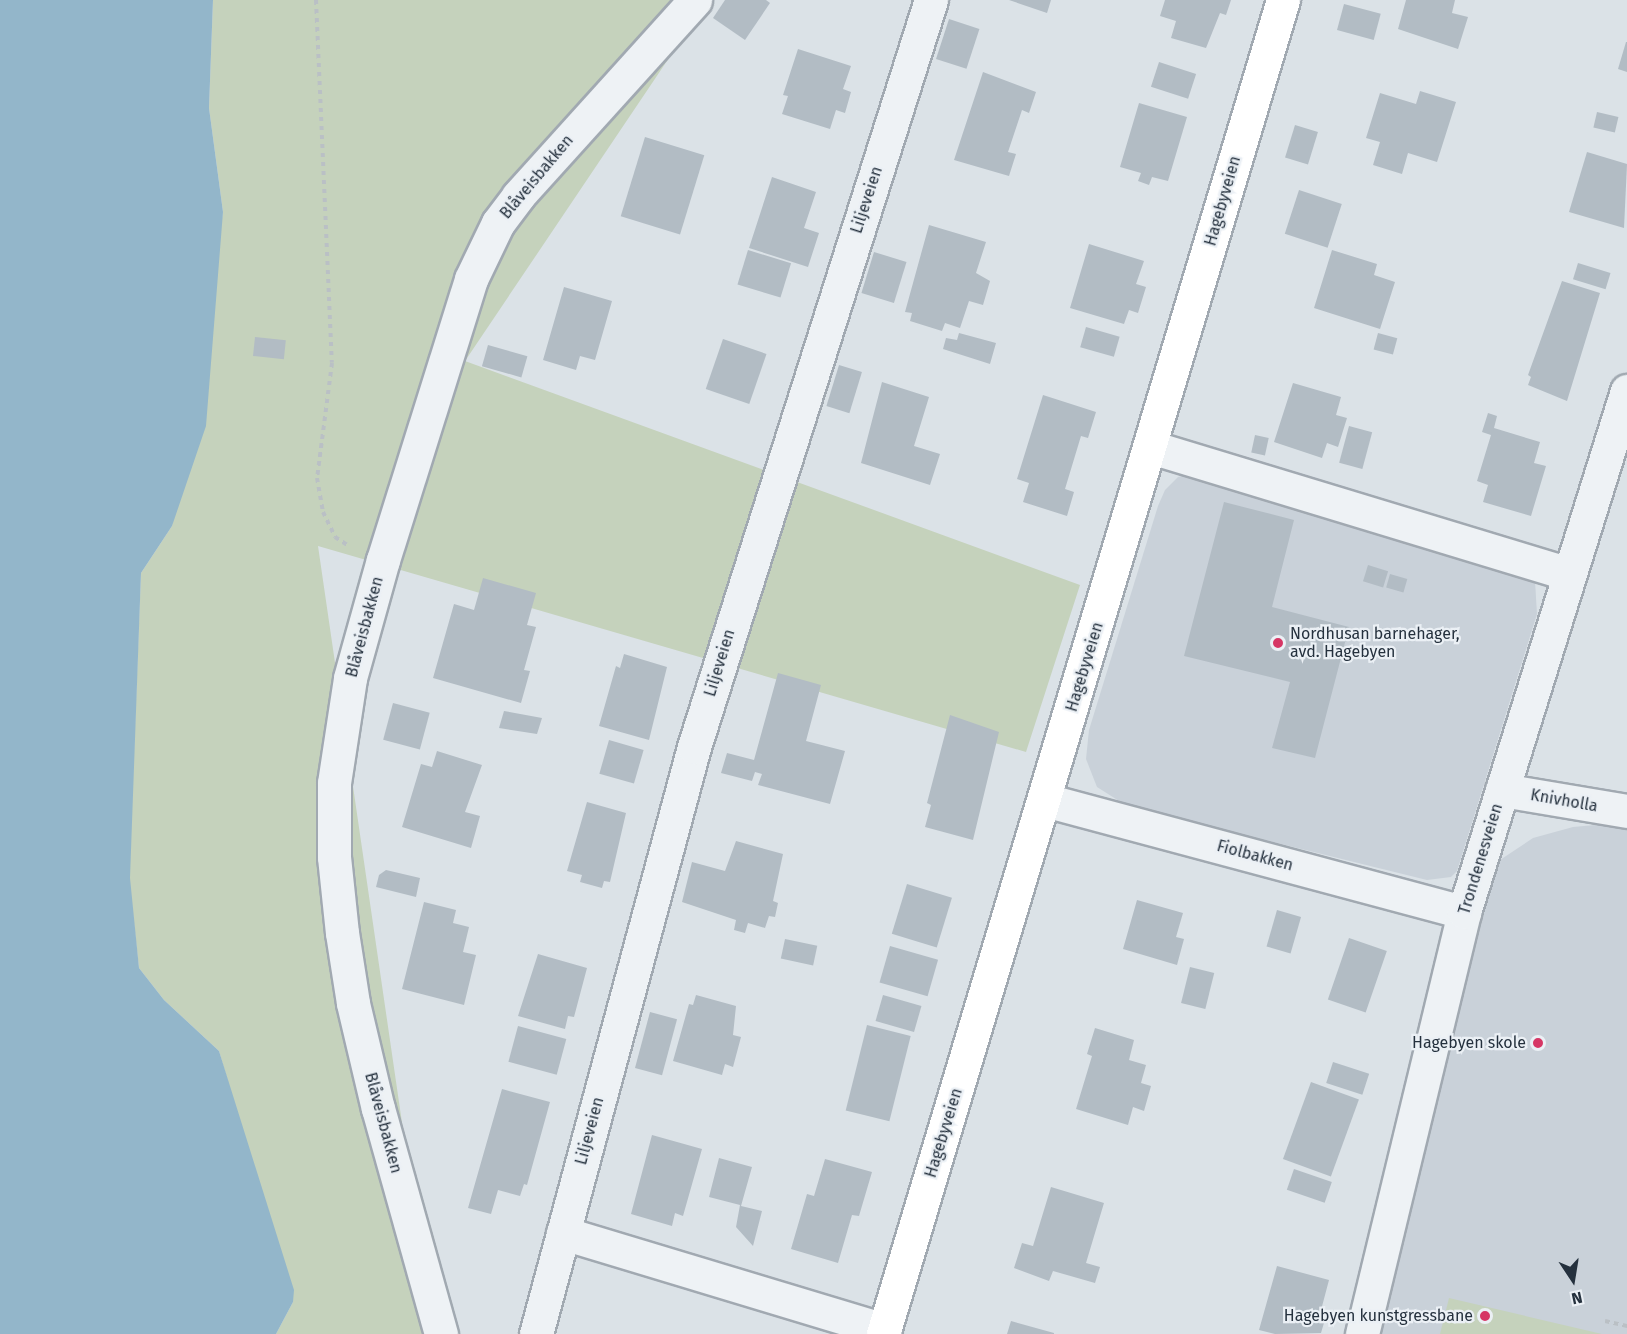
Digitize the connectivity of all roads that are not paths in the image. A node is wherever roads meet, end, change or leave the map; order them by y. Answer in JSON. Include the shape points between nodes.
{"nodes":[{"id":1,"x":695,"y":0,"type":"edge"},
{"id":2,"x":931,"y":0,"type":"edge"},
{"id":3,"x":1283,"y":0,"type":"edge"},
{"id":4,"x":1627,"y":390,"type":"edge"},
{"id":5,"x":1150,"y":447,"type":"junction"},
{"id":6,"x":1569,"y":574,"type":"junction"},
{"id":7,"x":1502,"y":790,"type":"junction"},
{"id":8,"x":1046,"y":800,"type":"junction"},
{"id":9,"x":1627,"y":811,"type":"edge"},
{"id":10,"x":1464,"y":912,"type":"junction"},
{"id":11,"x":563,"y":1233,"type":"junction"},
{"id":12,"x":884,"y":1332,"type":"edge"},
{"id":13,"x":441,"y":1334,"type":"edge"},
{"id":14,"x":536,"y":1334,"type":"edge"},
{"id":15,"x":1362,"y":1334,"type":"edge"}],
"edges":[{"from":1,"to":13,"type":"street","name":"Blåveisbakken","via":[[498,223],[471,279],[350,678],[334,783],[334,857],[353,1003],[378,1109]]},
{"from":2,"to":11,"type":"street","name":"Liljeveien","via":[[694,747]]},
{"from":3,"to":5,"type":"main road","name":"Hagebyveien"},
{"from":4,"to":6,"type":"street","name":"Trondenesveien"},
{"from":5,"to":6,"type":"street"},
{"from":5,"to":8,"type":"main road","name":"Hagebyveien"},
{"from":6,"to":7,"type":"street","name":"Trondenesveien"},
{"from":7,"to":9,"type":"street","name":"Knivholla"},
{"from":7,"to":10,"type":"street","name":"Trondenesveien"},
{"from":8,"to":10,"type":"street","name":"Fiolbakken"},
{"from":8,"to":12,"type":"main road","name":"Hagebyveien"},
{"from":10,"to":15,"type":"street","name":"Trondenesveien"},
{"from":11,"to":12,"type":"street"},
{"from":11,"to":14,"type":"street","name":"Liljeveien"}]}
